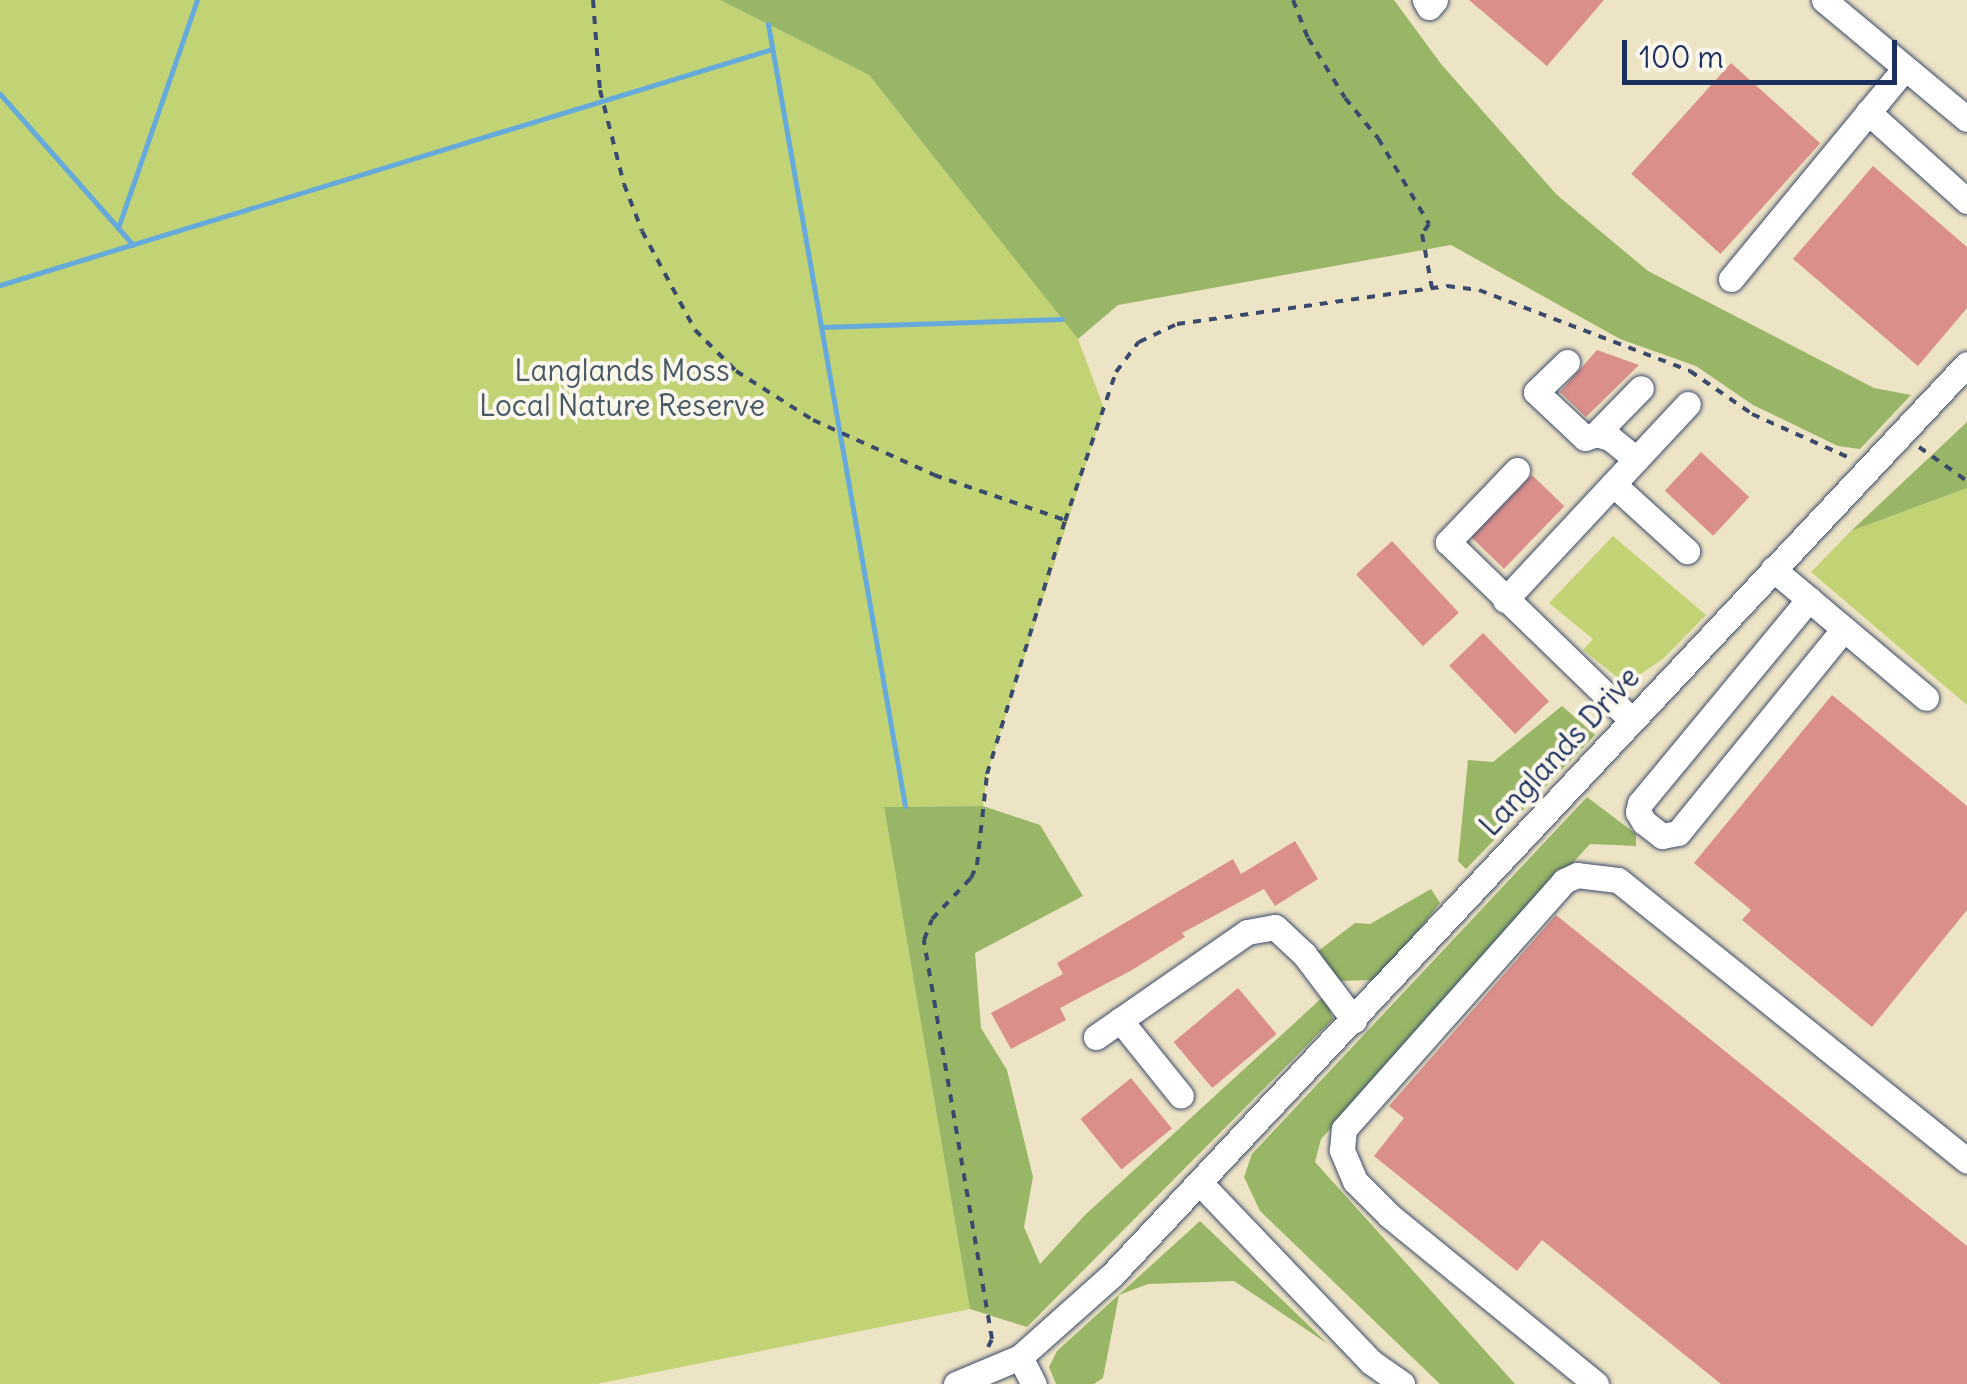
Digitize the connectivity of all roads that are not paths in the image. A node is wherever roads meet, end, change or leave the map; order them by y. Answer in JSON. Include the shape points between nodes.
{"nodes":[{"id":1,"x":1425,"y":0,"type":"edge"},
{"id":2,"x":1435,"y":0,"type":"edge"},
{"id":3,"x":1824,"y":0,"type":"edge"},
{"id":4,"x":1904,"y":68,"type":"junction"},
{"id":5,"x":1868,"y":112,"type":"junction"},
{"id":6,"x":1967,"y":119,"type":"edge"},
{"id":7,"x":1967,"y":202,"type":"edge"},
{"id":8,"x":1731,"y":279,"type":"dead end"},
{"id":9,"x":1567,"y":362,"type":"dead end"},
{"id":10,"x":1967,"y":364,"type":"edge"},
{"id":11,"x":1640,"y":388,"type":"dead end"},
{"id":12,"x":1688,"y":404,"type":"dead end"},
{"id":13,"x":1596,"y":434,"type":"junction"},
{"id":14,"x":1636,"y":459,"type":"junction"},
{"id":15,"x":1517,"y":470,"type":"dead end"},
{"id":16,"x":1613,"y":484,"type":"junction"},
{"id":17,"x":1687,"y":551,"type":"dead end"},
{"id":18,"x":1773,"y":568,"type":"junction"},
{"id":19,"x":1809,"y":599,"type":"junction"},
{"id":20,"x":1505,"y":600,"type":"junction"},
{"id":21,"x":1844,"y":629,"type":"junction"},
{"id":22,"x":1926,"y":698,"type":"dead end"},
{"id":23,"x":1632,"y":720,"type":"junction"},
{"id":24,"x":1120,"y":1020,"type":"junction"},
{"id":25,"x":1354,"y":1020,"type":"junction"},
{"id":26,"x":1096,"y":1037,"type":"dead end"},
{"id":27,"x":1181,"y":1096,"type":"dead end"},
{"id":28,"x":1967,"y":1161,"type":"edge"},
{"id":29,"x":1200,"y":1184,"type":"junction"},
{"id":30,"x":1020,"y":1357,"type":"junction"},
{"id":31,"x":956,"y":1384,"type":"edge"},
{"id":32,"x":1034,"y":1384,"type":"edge"},
{"id":33,"x":1402,"y":1384,"type":"edge"},
{"id":34,"x":1596,"y":1384,"type":"edge"}],
"edges":[{"from":1,"to":2,"type":"street","via":[[1430,6]]},
{"from":3,"to":4,"type":"street"},
{"from":4,"to":5,"type":"street"},
{"from":4,"to":6,"type":"street"},
{"from":5,"to":7,"type":"street"},
{"from":5,"to":8,"type":"street"},
{"from":9,"to":13,"type":"street","via":[[1536,392],[1585,438]]},
{"from":10,"to":18,"type":"street","name":"Langlands Drive"},
{"from":11,"to":13,"type":"street"},
{"from":12,"to":14,"type":"street"},
{"from":13,"to":14,"type":"street"},
{"from":14,"to":16,"type":"street"},
{"from":15,"to":20,"type":"street","via":[[1448,542]]},
{"from":16,"to":17,"type":"street"},
{"from":16,"to":20,"type":"street"},
{"from":18,"to":19,"type":"street"},
{"from":18,"to":23,"type":"street","name":"Langlands Drive"},
{"from":19,"to":21,"type":"street"},
{"from":19,"to":21,"type":"street","via":[[1640,804],[1644,822],[1662,836],[1678,834]]},
{"from":20,"to":23,"type":"street"},
{"from":21,"to":22,"type":"street"},
{"from":23,"to":25,"type":"street","name":"Langlands Drive"},
{"from":24,"to":25,"type":"street","via":[[1247,932],[1275,927]]},
{"from":24,"to":26,"type":"street"},
{"from":24,"to":27,"type":"street"},
{"from":25,"to":29,"type":"street","name":"Langlands Drive"},
{"from":28,"to":34,"type":"street","via":[[1618,880],[1577,874],[1564,881],[1344,1129],[1342,1150],[1355,1182],[1388,1215]]},
{"from":29,"to":30,"type":"street","name":"Langlands Drive"},
{"from":29,"to":33,"type":"street","via":[[1371,1362]]},
{"from":30,"to":31,"type":"street","name":"Langlands Drive"},
{"from":30,"to":32,"type":"street"}]}
